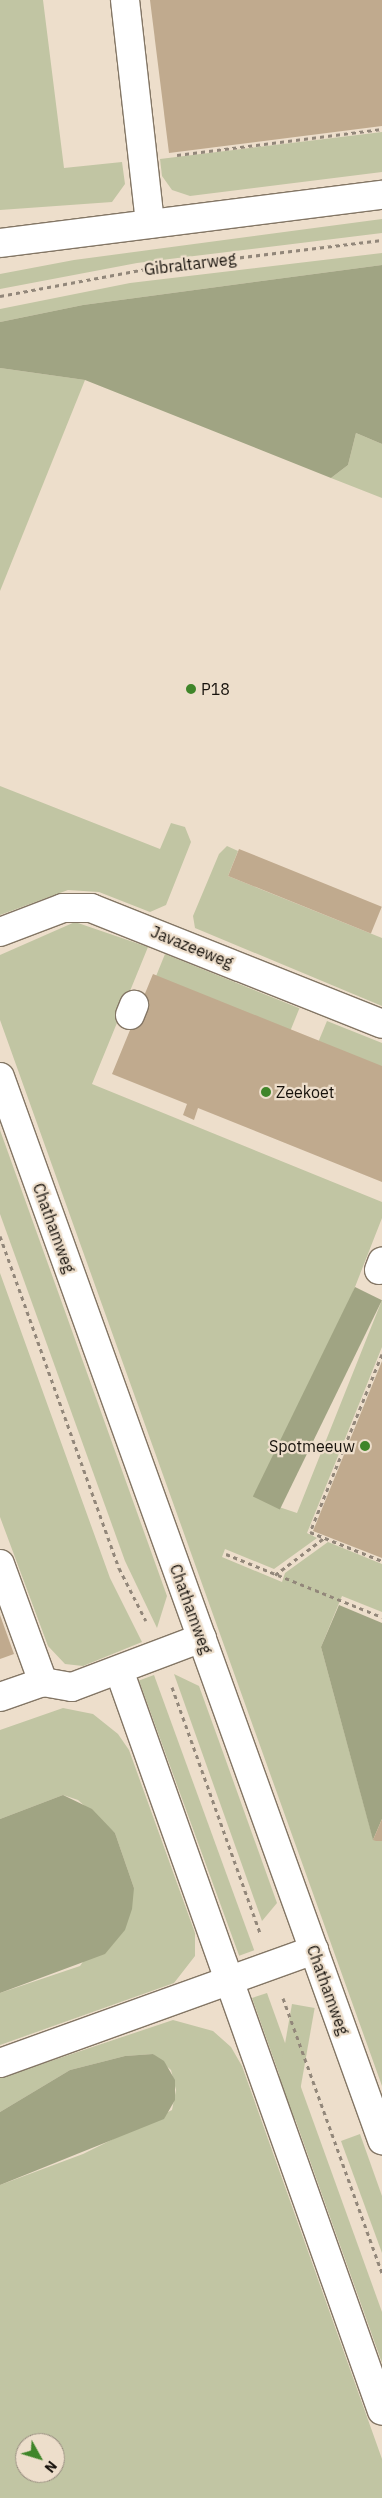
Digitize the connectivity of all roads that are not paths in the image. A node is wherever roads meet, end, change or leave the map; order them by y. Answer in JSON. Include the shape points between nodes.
{"nodes":[{"id":1,"x":125,"y":0,"type":"edge"},
{"id":2,"x":382,"y":195,"type":"edge"},
{"id":3,"x":150,"y":224,"type":"junction"},
{"id":4,"x":0,"y":243,"type":"edge"},
{"id":5,"x":0,"y":932,"type":"edge"},
{"id":6,"x":382,"y":1024,"type":"edge"},
{"id":7,"x":0,"y":1077,"type":"edge"},
{"id":8,"x":0,"y":1564,"type":"edge"},
{"id":9,"x":202,"y":1638,"type":"junction"},
{"id":10,"x":119,"y":1670,"type":"junction"},
{"id":11,"x":43,"y":1682,"type":"junction"},
{"id":12,"x":0,"y":1698,"type":"edge"},
{"id":13,"x":314,"y":1950,"type":"junction"},
{"id":14,"x":230,"y":1980,"type":"junction"},
{"id":15,"x":0,"y":2063,"type":"edge"},
{"id":16,"x":382,"y":2140,"type":"edge"},
{"id":17,"x":382,"y":2411,"type":"edge"}],
"edges":[{"from":1,"to":3,"type":"street"},
{"from":2,"to":3,"type":"street"},
{"from":3,"to":4,"type":"street"},
{"from":5,"to":6,"type":"street","name":"Javazeeweg","via":[[63,908],[91,908]]},
{"from":7,"to":9,"type":"street","name":"Chathamweg"},
{"from":8,"to":11,"type":"street"},
{"from":9,"to":10,"type":"street"},
{"from":9,"to":13,"type":"street","name":"Chathamweg"},
{"from":10,"to":11,"type":"street","via":[[72,1687]]},
{"from":10,"to":14,"type":"street"},
{"from":11,"to":12,"type":"street"},
{"from":13,"to":14,"type":"street"},
{"from":13,"to":16,"type":"street","name":"Chathamweg"},
{"from":14,"to":15,"type":"street"},
{"from":14,"to":17,"type":"street"}]}
